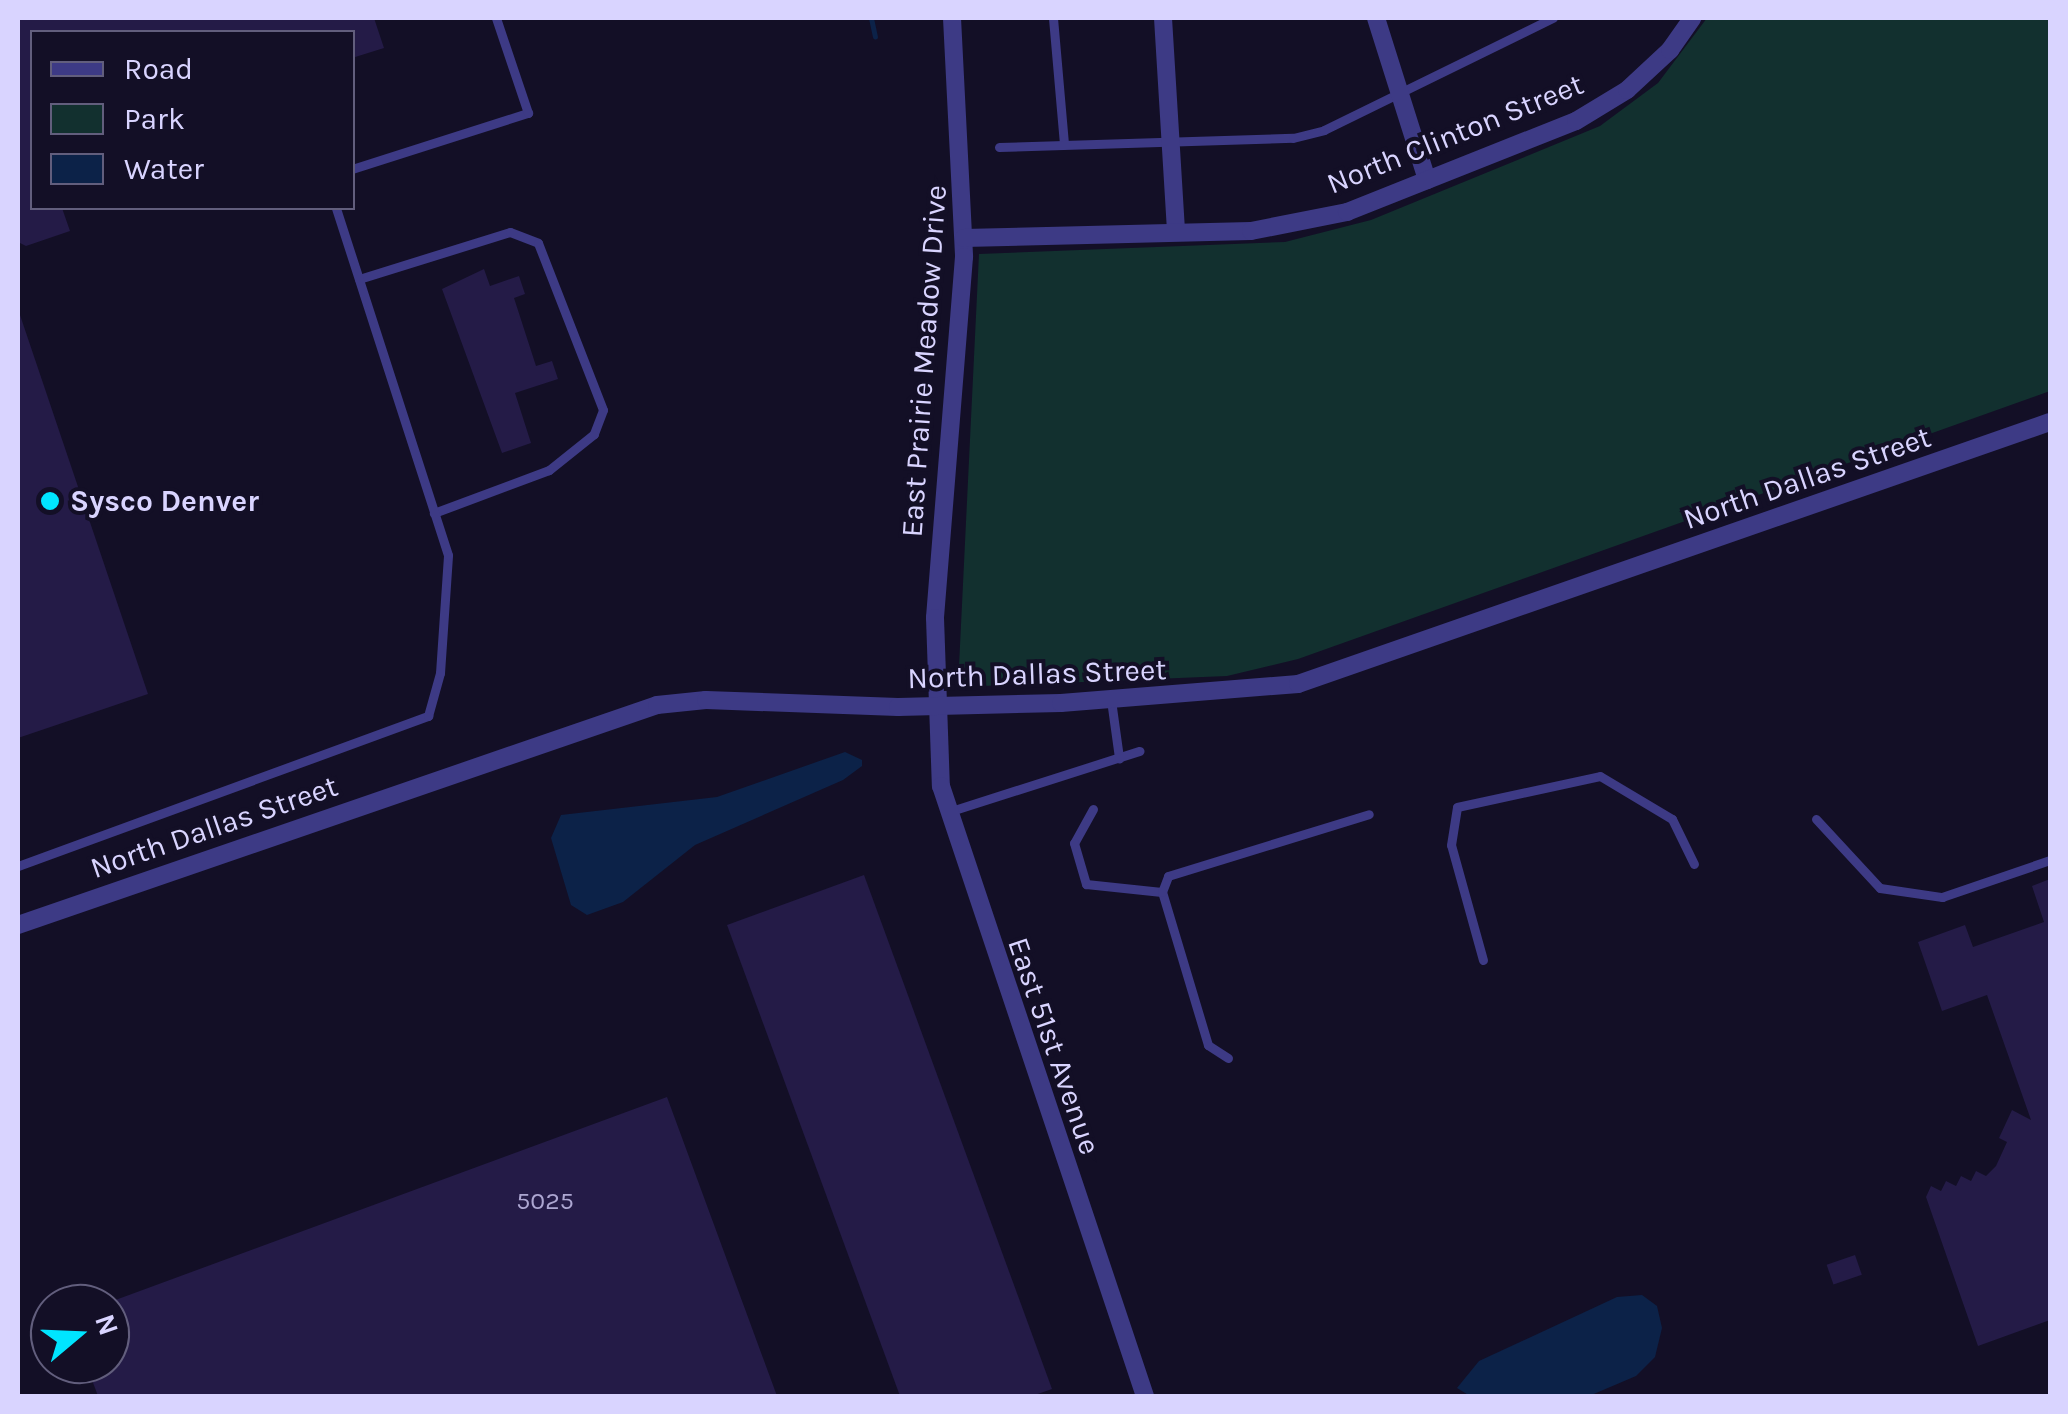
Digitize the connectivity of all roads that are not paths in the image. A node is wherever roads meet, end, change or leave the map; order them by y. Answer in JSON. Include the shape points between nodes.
{"nodes":[{"id":1,"x":496,"y":18,"type":"edge"},
{"id":2,"x":952,"y":18,"type":"edge"},
{"id":3,"x":1053,"y":18,"type":"edge"},
{"id":4,"x":1162,"y":18,"type":"edge"},
{"id":5,"x":1376,"y":18,"type":"edge"},
{"id":6,"x":1553,"y":18,"type":"edge"},
{"id":7,"x":1692,"y":18,"type":"edge"},
{"id":8,"x":1395,"y":91,"type":"junction"},
{"id":9,"x":1172,"y":143,"type":"junction"},
{"id":10,"x":1064,"y":145,"type":"junction"},
{"id":11,"x":998,"y":147,"type":"dead end"},
{"id":12,"x":355,"y":168,"type":"edge"},
{"id":13,"x":1427,"y":180,"type":"junction"},
{"id":14,"x":337,"y":210,"type":"edge"},
{"id":15,"x":1176,"y":232,"type":"junction"},
{"id":16,"x":964,"y":238,"type":"junction"},
{"id":17,"x":359,"y":279,"type":"junction"},
{"id":18,"x":2050,"y":422,"type":"edge"},
{"id":19,"x":434,"y":512,"type":"junction"},
{"id":20,"x":1110,"y":700,"type":"junction"},
{"id":21,"x":936,"y":707,"type":"junction"},
{"id":22,"x":1139,"y":751,"type":"dead end"},
{"id":23,"x":1119,"y":758,"type":"junction"},
{"id":24,"x":1093,"y":809,"type":"dead end"},
{"id":25,"x":946,"y":813,"type":"junction"},
{"id":26,"x":1369,"y":814,"type":"dead end"},
{"id":27,"x":1816,"y":819,"type":"dead end"},
{"id":28,"x":2050,"y":860,"type":"edge"},
{"id":29,"x":1694,"y":864,"type":"dead end"},
{"id":30,"x":18,"y":866,"type":"edge"},
{"id":31,"x":1162,"y":892,"type":"junction"},
{"id":32,"x":18,"y":925,"type":"edge"},
{"id":33,"x":1483,"y":960,"type":"dead end"},
{"id":34,"x":1228,"y":1058,"type":"dead end"},
{"id":35,"x":1146,"y":1396,"type":"edge"}],
"edges":[{"from":1,"to":12,"type":"lane","via":[[528,113]]},
{"from":2,"to":16,"type":"street","name":"East Prairie Meadow Drive"},
{"from":3,"to":10,"type":"lane"},
{"from":4,"to":9,"type":"street"},
{"from":5,"to":8,"type":"street"},
{"from":6,"to":8,"type":"lane"},
{"from":7,"to":13,"type":"street","name":"North Clinton Street","via":[[1628,90],[1576,121]]},
{"from":8,"to":9,"type":"lane","via":[[1324,130],[1293,138]]},
{"from":8,"to":13,"type":"street"},
{"from":9,"to":10,"type":"lane"},
{"from":9,"to":15,"type":"street"},
{"from":10,"to":11,"type":"lane"},
{"from":13,"to":15,"type":"street","name":"North Clinton Street","via":[[1347,212],[1251,231]]},
{"from":14,"to":17,"type":"lane"},
{"from":15,"to":16,"type":"street","name":"North Clinton Street"},
{"from":16,"to":21,"type":"street","name":"East Prairie Meadow Drive","via":[[934,618]]},
{"from":17,"to":19,"type":"lane"},
{"from":17,"to":19,"type":"lane","via":[[510,232],[538,243],[603,410],[594,434],[549,470]]},
{"from":18,"to":20,"type":"street","name":"North Dallas Street","via":[[1316,679],[1264,690]]},
{"from":19,"to":30,"type":"lane","via":[[448,556],[440,674],[428,716]]},
{"from":20,"to":21,"type":"street","name":"North Dallas Street"},
{"from":20,"to":23,"type":"lane"},
{"from":21,"to":25,"type":"street","name":"East 51st Avenue"},
{"from":21,"to":32,"type":"street","name":"North Dallas Street","via":[[706,700],[638,710]]},
{"from":22,"to":23,"type":"lane"},
{"from":23,"to":25,"type":"lane"},
{"from":24,"to":31,"type":"lane","via":[[1074,843],[1086,884]]},
{"from":25,"to":35,"type":"street","name":"East 51st Avenue"},
{"from":26,"to":31,"type":"lane","via":[[1168,876]]},
{"from":27,"to":28,"type":"lane","via":[[1880,888],[1942,897]]},
{"from":29,"to":33,"type":"lane","via":[[1672,819],[1600,776],[1458,806],[1451,845]]},
{"from":31,"to":34,"type":"lane","via":[[1208,1046]]}]}
